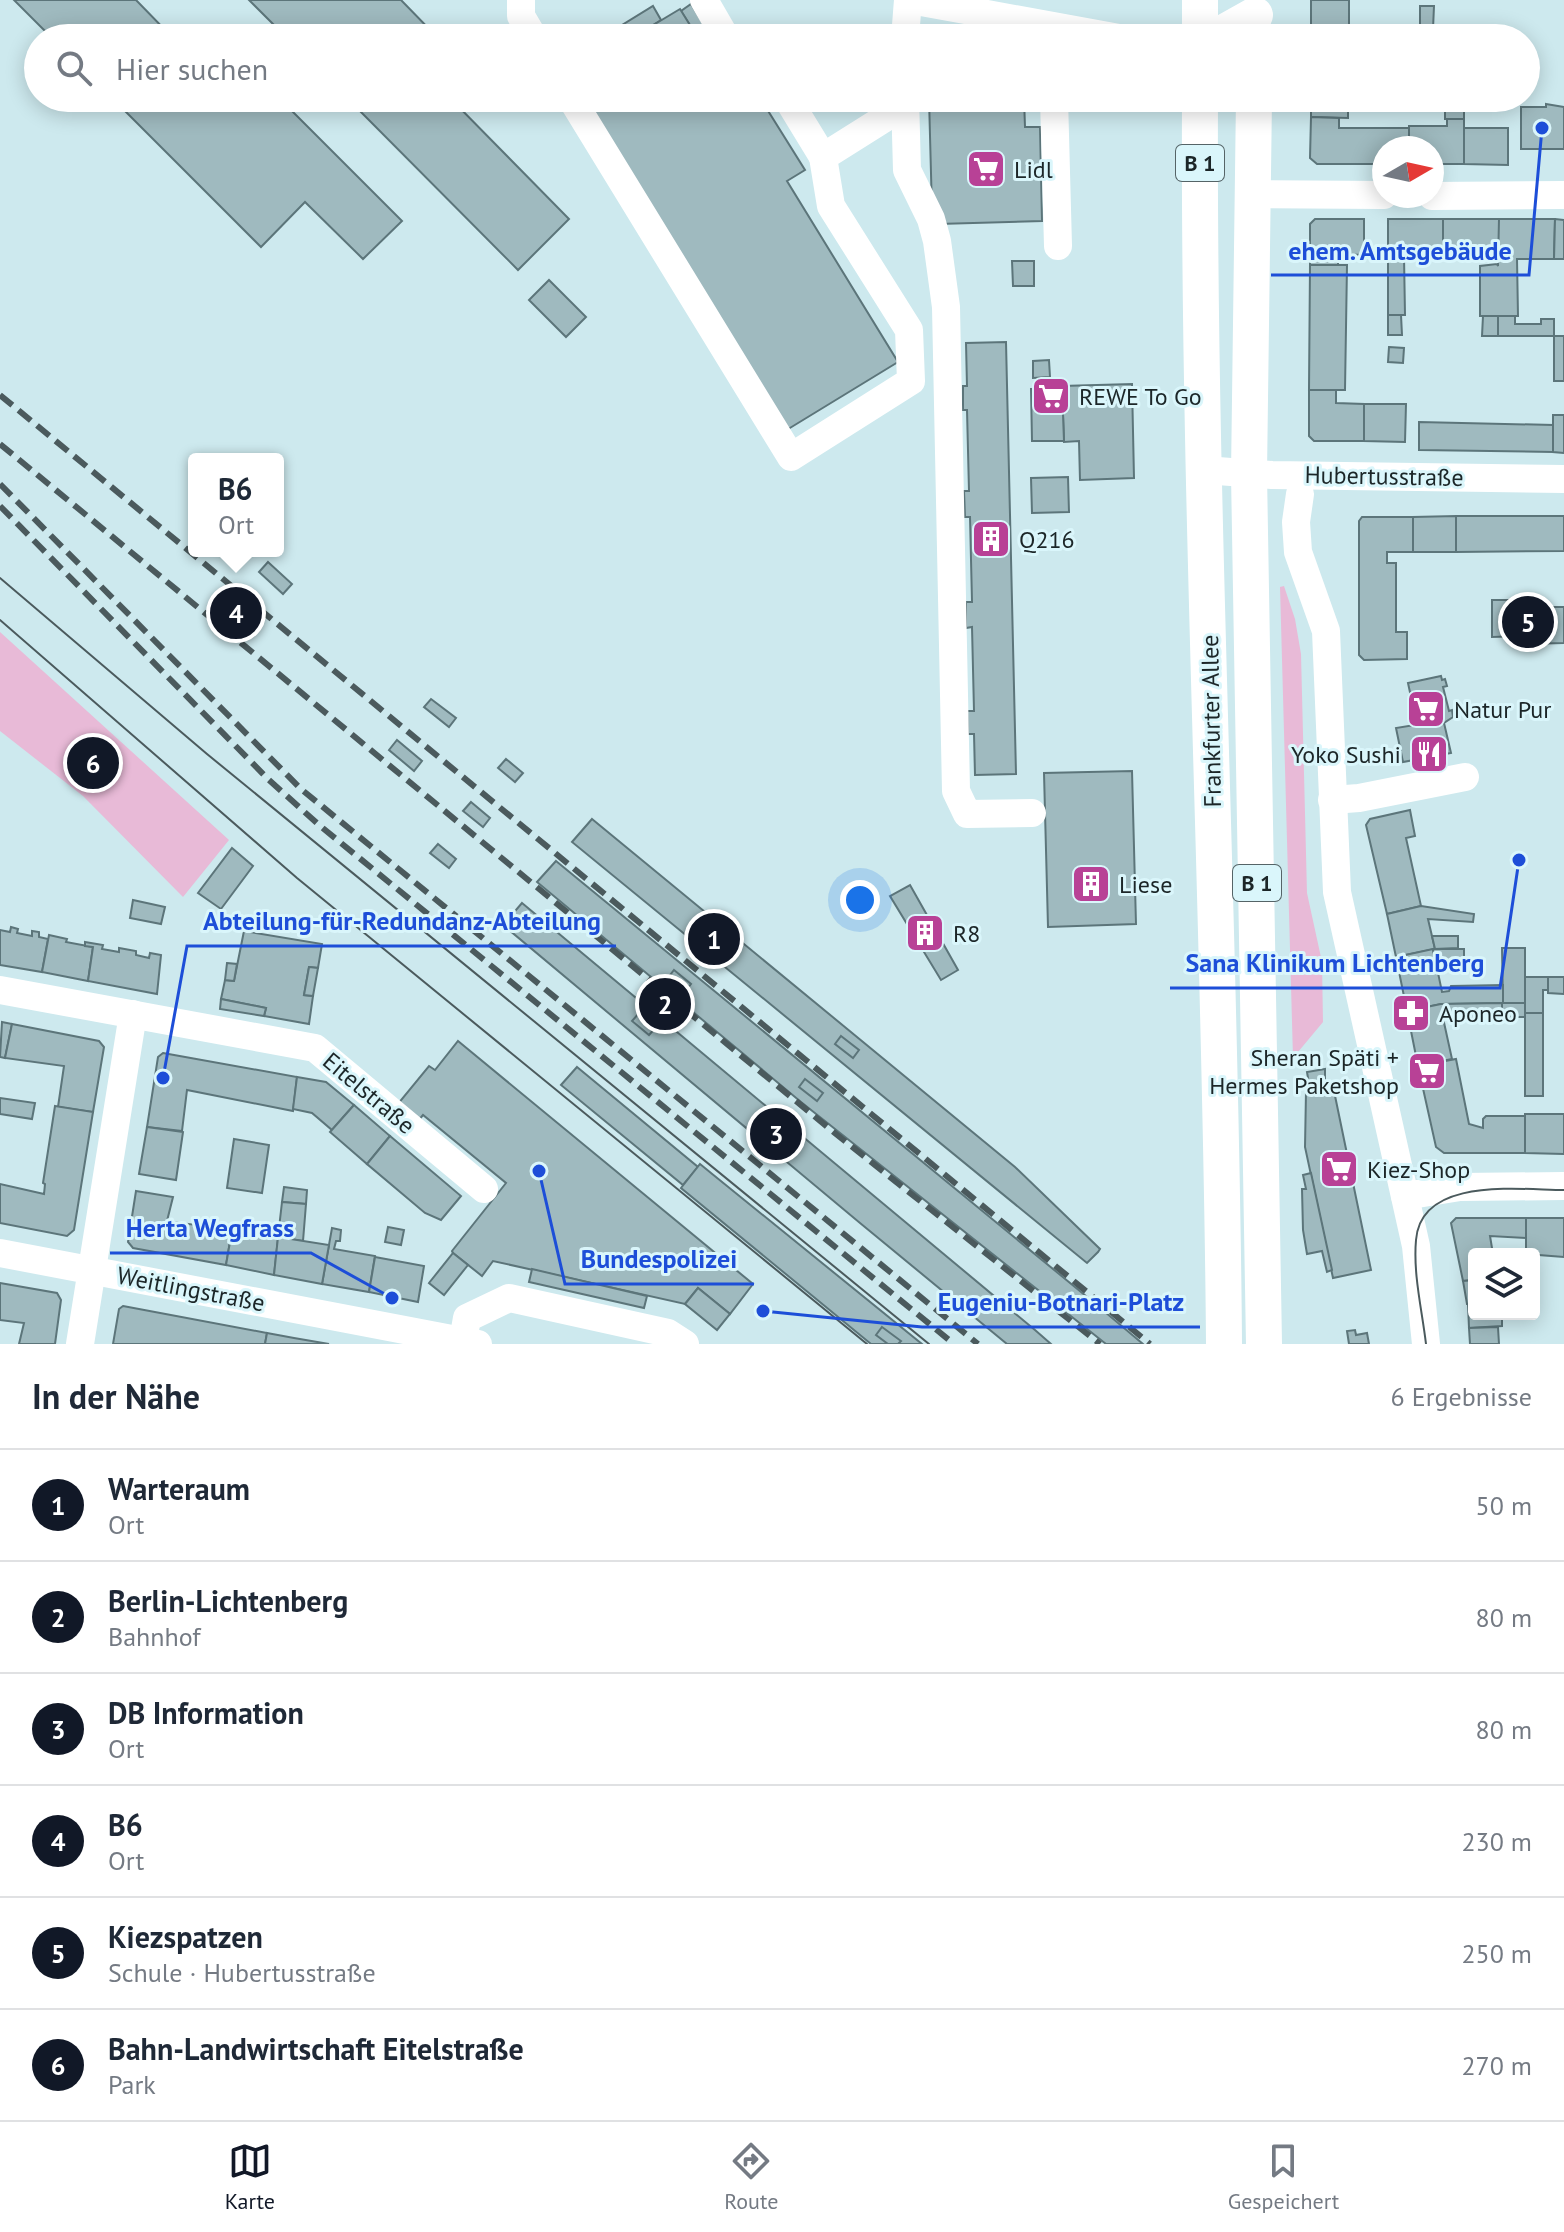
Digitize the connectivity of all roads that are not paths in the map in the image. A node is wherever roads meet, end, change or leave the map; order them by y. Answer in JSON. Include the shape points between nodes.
{"nodes":[{"id":1,"x":521,"y":0,"type":"edge"},
{"id":2,"x":704,"y":0,"type":"edge"},
{"id":3,"x":909,"y":0,"type":"edge"},
{"id":4,"x":1200,"y":0,"type":"edge"},
{"id":5,"x":526,"y":24,"type":"edge"},
{"id":6,"x":718,"y":24,"type":"edge"},
{"id":7,"x":906,"y":24,"type":"edge"},
{"id":8,"x":1018,"y":24,"type":"edge"},
{"id":9,"x":1200,"y":24,"type":"edge"},
{"id":10,"x":580,"y":112,"type":"edge"},
{"id":11,"x":796,"y":112,"type":"edge"},
{"id":12,"x":893,"y":112,"type":"edge"},
{"id":13,"x":910,"y":112,"type":"edge"},
{"id":14,"x":1054,"y":112,"type":"edge"},
{"id":15,"x":1200,"y":112,"type":"edge"},
{"id":16,"x":1221,"y":112,"type":"edge"},
{"id":17,"x":1235,"y":112,"type":"edge"},
{"id":18,"x":1254,"y":112,"type":"edge"},
{"id":19,"x":823,"y":157,"type":"junction"},
{"id":20,"x":1253,"y":194,"type":"junction"},
{"id":21,"x":1372,"y":195,"type":"edge"},
{"id":22,"x":1564,"y":195,"type":"edge"},
{"id":23,"x":1444,"y":196,"type":"edge"},
{"id":24,"x":1058,"y":246,"type":"dead end"},
{"id":25,"x":1252,"y":248,"type":"junction"},
{"id":26,"x":1204,"y":470,"type":"junction"},
{"id":27,"x":1249,"y":474,"type":"junction"},
{"id":28,"x":1564,"y":479,"type":"edge"},
{"id":29,"x":1300,"y":494,"type":"dead end"},
{"id":30,"x":1465,"y":777,"type":"dead end"},
{"id":31,"x":1332,"y":800,"type":"junction"},
{"id":32,"x":1032,"y":813,"type":"dead end"},
{"id":33,"x":0,"y":990,"type":"edge"},
{"id":34,"x":133,"y":1014,"type":"junction"},
{"id":35,"x":1564,"y":1186,"type":"edge"},
{"id":36,"x":484,"y":1189,"type":"dead end"},
{"id":37,"x":1405,"y":1196,"type":"junction"},
{"id":38,"x":0,"y":1253,"type":"edge"},
{"id":39,"x":92,"y":1270,"type":"junction"},
{"id":40,"x":381,"y":1335,"type":"edge"},
{"id":41,"x":470,"y":1342,"type":"edge"},
{"id":42,"x":80,"y":1344,"type":"edge"},
{"id":43,"x":685,"y":1344,"type":"edge"},
{"id":44,"x":1224,"y":1344,"type":"edge"},
{"id":45,"x":1264,"y":1344,"type":"edge"},
{"id":46,"x":1426,"y":1344,"type":"edge"}],
"edges":[{"from":1,"to":5,"type":"street"},
{"from":2,"to":6,"type":"street"},
{"from":3,"to":7,"type":"street"},
{"from":3,"to":8,"type":"street"},
{"from":4,"to":9,"type":"main road"},
{"from":10,"to":19,"type":"street","via":[[791,457],[911,381],[909,330],[831,206]]},
{"from":11,"to":19,"type":"street"},
{"from":12,"to":19,"type":"street"},
{"from":13,"to":32,"type":"street","via":[[907,170],[931,219],[946,307],[956,791],[967,814]]},
{"from":14,"to":24,"type":"street"},
{"from":15,"to":26,"type":"main road","name":"Frankfurter Allee","number":"B 1"},
{"from":16,"to":25,"type":"main road","via":[[1224,210]]},
{"from":17,"to":20,"type":"main road","via":[[1236,172]]},
{"from":18,"to":20,"type":"main road","name":"Frankfurter Allee","number":"B 1"},
{"from":20,"to":21,"type":"street"},
{"from":20,"to":25,"type":"main road","name":"Frankfurter Allee","number":"B 1"},
{"from":22,"to":23,"type":"street"},
{"from":25,"to":27,"type":"main road","name":"Frankfurter Allee","number":"B 1"},
{"from":26,"to":27,"type":"street","name":"Hubertusstraße"},
{"from":26,"to":44,"type":"main road","name":"Frankfurter Allee","number":"B 1"},
{"from":27,"to":28,"type":"street","name":"Hubertusstraße"},
{"from":27,"to":45,"type":"main road","name":"Frankfurter Allee","number":"B 1"},
{"from":29,"to":31,"type":"street","via":[[1298,552],[1326,631]]},
{"from":30,"to":31,"type":"street"},
{"from":31,"to":37,"type":"street","via":[[1337,892]]},
{"from":33,"to":34,"type":"street","name":"Eitelstraße"},
{"from":34,"to":36,"type":"street","name":"Eitelstraße","via":[[323,1051]]},
{"from":34,"to":39,"type":"street"},
{"from":35,"to":37,"type":"street","via":[[1460,1187]]},
{"from":37,"to":46,"type":"street"},
{"from":38,"to":39,"type":"street","name":"Weitlingstraße"},
{"from":39,"to":40,"type":"street","name":"Weitlingstraße"},
{"from":39,"to":42,"type":"street"},
{"from":40,"to":41,"type":"street","name":"Weitlingstraße"},
{"from":41,"to":43,"type":"street","via":[[467,1318],[509,1298],[668,1333]]}]}
